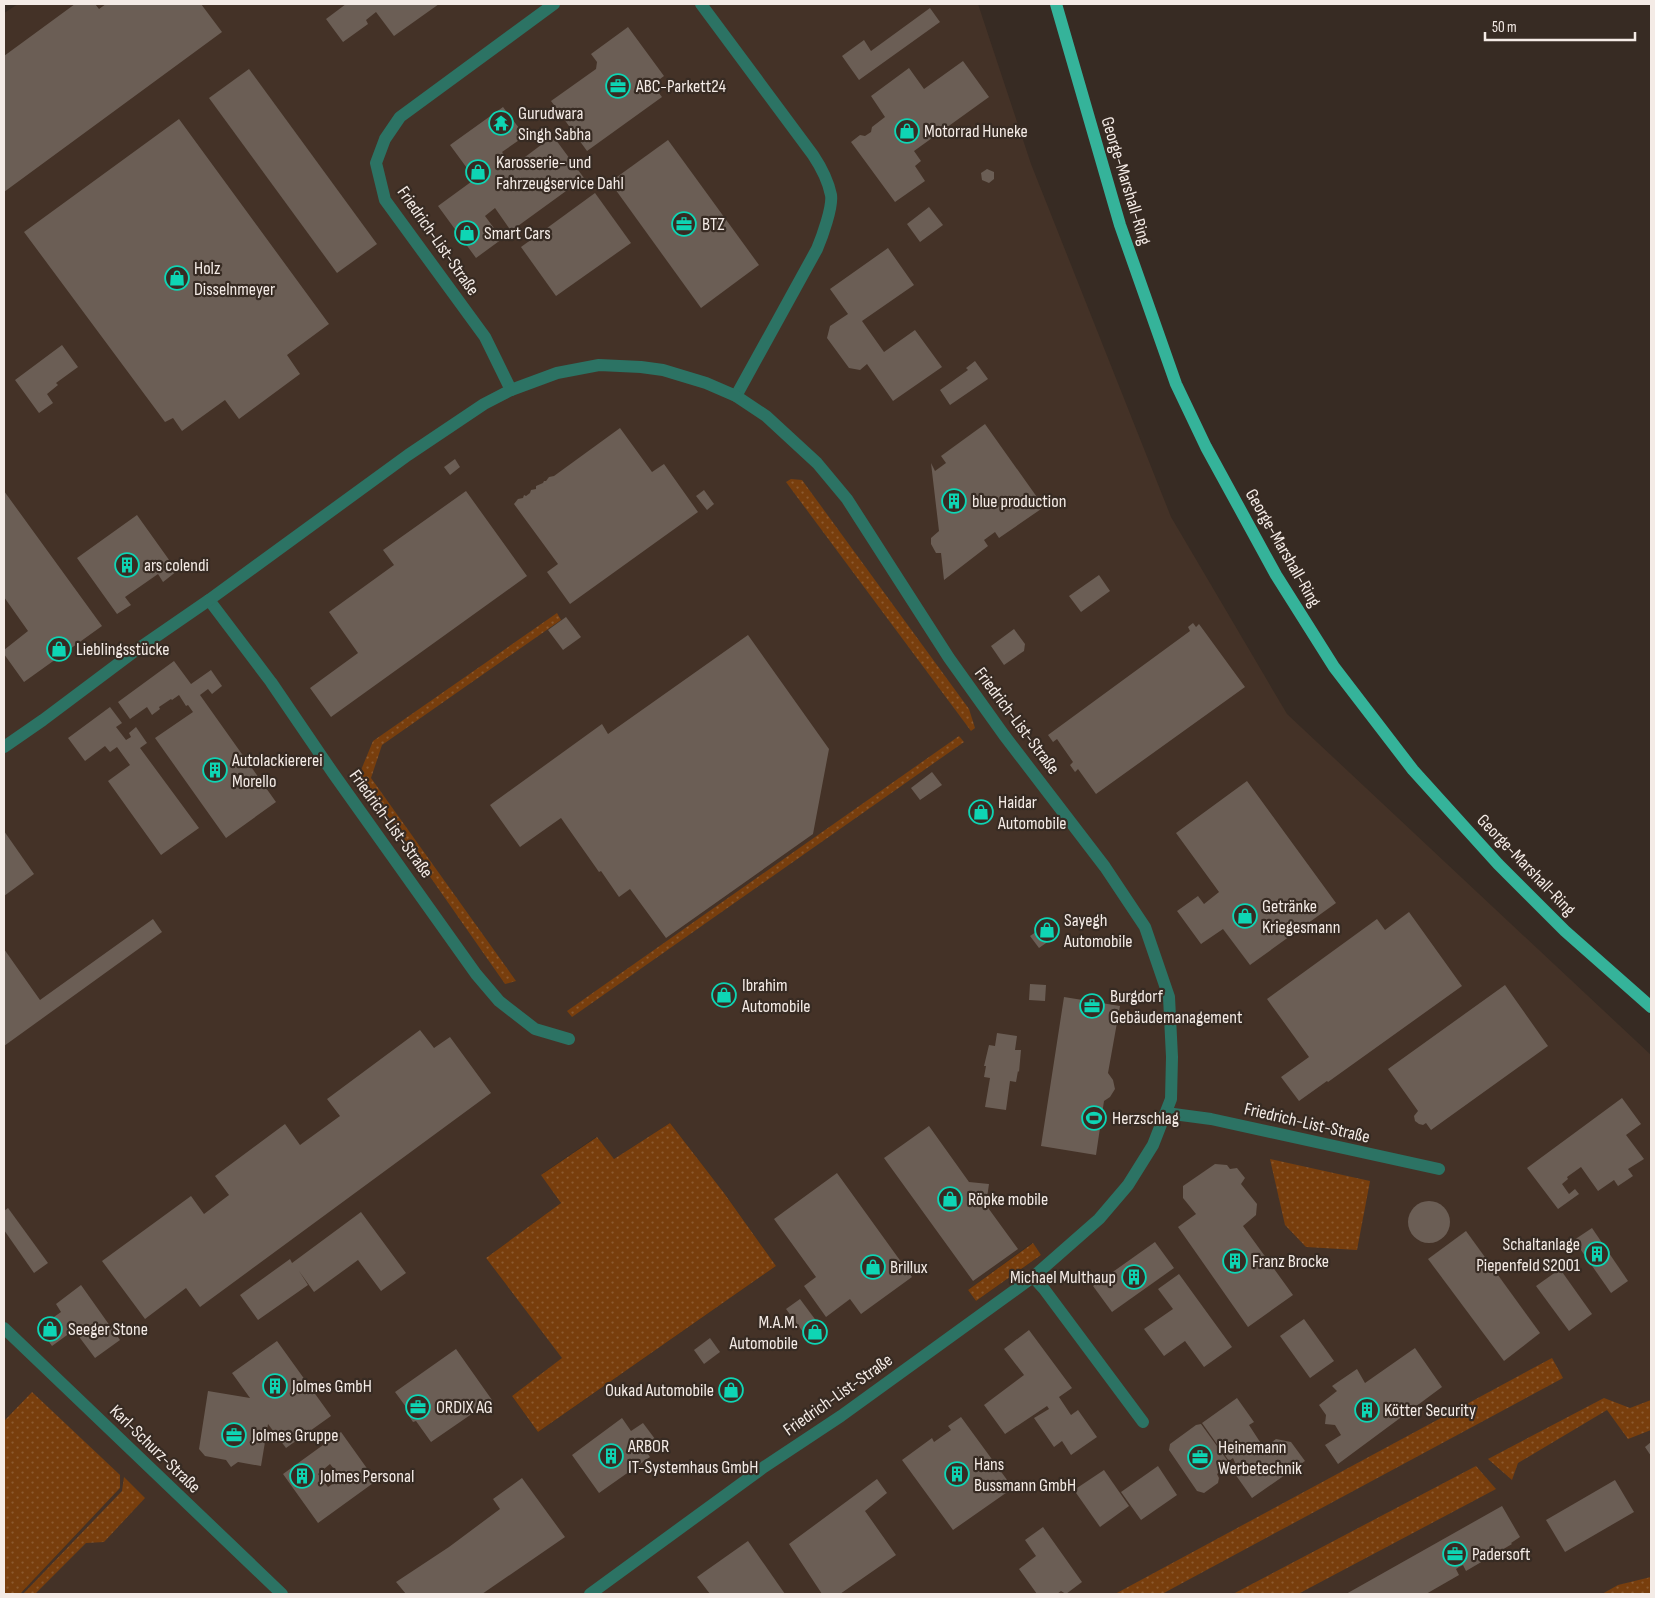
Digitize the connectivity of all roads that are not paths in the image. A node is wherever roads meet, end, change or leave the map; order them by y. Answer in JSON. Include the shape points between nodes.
{"nodes":[{"id":1,"x":554,"y":4,"type":"edge"},
{"id":2,"x":701,"y":4,"type":"edge"},
{"id":3,"x":1056,"y":4,"type":"edge"},
{"id":4,"x":511,"y":390,"type":"junction"},
{"id":5,"x":736,"y":396,"type":"junction"},
{"id":6,"x":209,"y":600,"type":"junction"},
{"id":7,"x":4,"y":747,"type":"edge"},
{"id":8,"x":1651,"y":1007,"type":"edge"},
{"id":9,"x":569,"y":1039,"type":"dead end"},
{"id":10,"x":1166,"y":1113,"type":"junction"},
{"id":11,"x":1439,"y":1169,"type":"dead end"},
{"id":12,"x":1033,"y":1277,"type":"junction"},
{"id":13,"x":4,"y":1328,"type":"edge"},
{"id":14,"x":1143,"y":1422,"type":"dead end"},
{"id":15,"x":282,"y":1594,"type":"edge"},
{"id":16,"x":590,"y":1594,"type":"edge"}],
"edges":[{"from":1,"to":4,"type":"street","name":"Friedrich-List-Straße","via":[[400,117],[385,139],[376,163],[385,200],[485,337]]},
{"from":2,"to":5,"type":"street","via":[[813,155],[831,197],[817,249]]},
{"from":3,"to":8,"type":"main road","name":"George-Marshall-Ring","via":[[1120,225],[1176,384],[1206,447],[1276,575],[1334,668],[1414,770],[1498,864],[1565,931]]},
{"from":4,"to":5,"type":"street","name":"Friedrich-List-Straße","via":[[557,373],[613,365],[663,370]]},
{"from":4,"to":6,"type":"street","name":"Friedrich-List-Straße","via":[[484,404],[408,455]]},
{"from":5,"to":10,"type":"street","name":"Friedrich-List-Straße","via":[[788,436],[817,463],[847,499],[949,658],[1105,866],[1145,927],[1168,997],[1172,1057],[1171,1099]]},
{"from":6,"to":7,"type":"street","name":"Friedrich-List-Straße"},
{"from":6,"to":9,"type":"street","name":"Friedrich-List-Straße","via":[[476,974],[499,1001],[535,1029]]},
{"from":10,"to":11,"type":"street","name":"Friedrich-List-Straße","via":[[1211,1119]]},
{"from":10,"to":12,"type":"street","name":"Friedrich-List-Straße","via":[[1153,1145],[1128,1185],[1099,1219]]},
{"from":12,"to":14,"type":"street"},
{"from":12,"to":16,"type":"street","name":"Friedrich-List-Straße"},
{"from":13,"to":15,"type":"street","name":"Karl-Schurz-Straße"}]}
